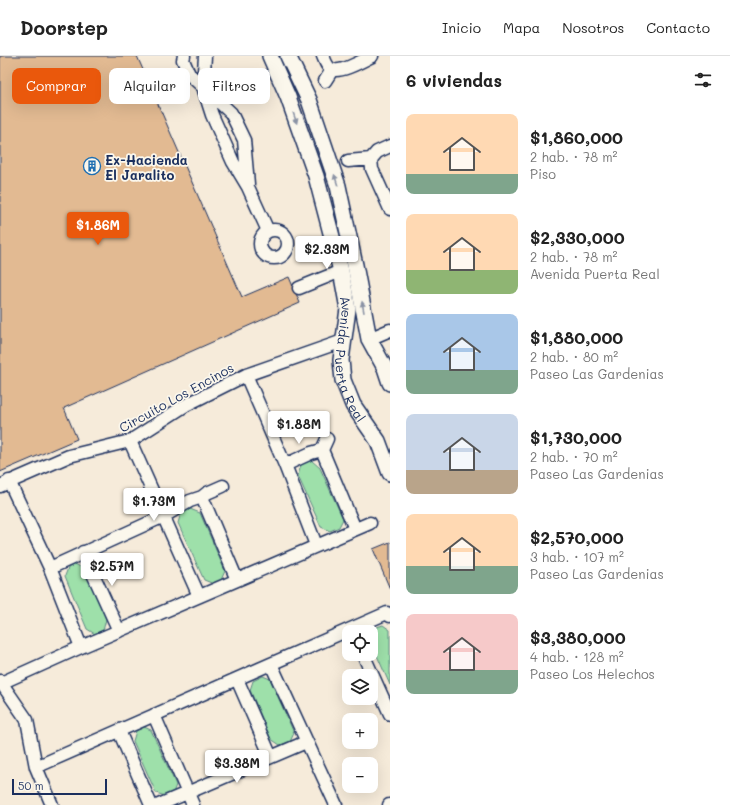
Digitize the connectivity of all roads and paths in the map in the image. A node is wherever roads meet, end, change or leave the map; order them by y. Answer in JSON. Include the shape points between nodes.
{"nodes":[{"id":1,"x":184,"y":56,"type":"edge"},
{"id":2,"x":205,"y":56,"type":"edge"},
{"id":3,"x":270,"y":56,"type":"edge"},
{"id":4,"x":288,"y":56,"type":"edge"},
{"id":5,"x":323,"y":56,"type":"edge"},
{"id":6,"x":372,"y":56,"type":"edge"},
{"id":7,"x":204,"y":68,"type":"edge"},
{"id":8,"x":332,"y":70,"type":"junction"},
{"id":9,"x":325,"y":81,"type":"dead end"},
{"id":10,"x":198,"y":82,"type":"edge"},
{"id":11,"x":208,"y":104,"type":"edge"},
{"id":12,"x":221,"y":104,"type":"edge"},
{"id":13,"x":390,"y":146,"type":"edge"},
{"id":14,"x":371,"y":159,"type":"junction"},
{"id":15,"x":348,"y":161,"type":"dead end"},
{"id":16,"x":248,"y":187,"type":"junction"},
{"id":17,"x":390,"y":209,"type":"edge"},
{"id":18,"x":268,"y":232,"type":"dead end"},
{"id":19,"x":355,"y":265,"type":"junction"},
{"id":20,"x":342,"y":271,"type":"junction"},
{"id":21,"x":299,"y":288,"type":"dead end"},
{"id":22,"x":390,"y":330,"type":"edge"},
{"id":23,"x":369,"y":338,"type":"junction"},
{"id":24,"x":343,"y":341,"type":"junction"},
{"id":25,"x":246,"y":375,"type":"junction"},
{"id":26,"x":390,"y":383,"type":"edge"},
{"id":27,"x":384,"y":439,"type":"edge"},
{"id":28,"x":130,"y":441,"type":"junction"},
{"id":29,"x":285,"y":465,"type":"junction"},
{"id":30,"x":390,"y":473,"type":"edge"},
{"id":31,"x":5,"y":483,"type":"edge"},
{"id":32,"x":222,"y":486,"type":"dead end"},
{"id":33,"x":202,"y":497,"type":"junction"},
{"id":34,"x":164,"y":516,"type":"junction"},
{"id":35,"x":370,"y":523,"type":"dead end"},
{"id":36,"x":355,"y":529,"type":"junction"},
{"id":37,"x":316,"y":545,"type":"junction"},
{"id":38,"x":83,"y":552,"type":"junction"},
{"id":39,"x":50,"y":568,"type":"junction"},
{"id":40,"x":237,"y":580,"type":"junction"},
{"id":41,"x":200,"y":596,"type":"junction"},
{"id":42,"x":390,"y":616,"type":"edge"},
{"id":43,"x":362,"y":625,"type":"edge"},
{"id":44,"x":119,"y":631,"type":"junction"},
{"id":45,"x":342,"y":634,"type":"edge"},
{"id":46,"x":81,"y":647,"type":"junction"},
{"id":47,"x":366,"y":661,"type":"edge"},
{"id":48,"x":271,"y":664,"type":"junction"},
{"id":49,"x":237,"y":679,"type":"junction"},
{"id":50,"x":1,"y":682,"type":"edge"},
{"id":51,"x":389,"y":708,"type":"edge"},
{"id":52,"x":154,"y":715,"type":"junction"},
{"id":53,"x":119,"y":731,"type":"junction"},
{"id":54,"x":306,"y":742,"type":"junction"},
{"id":55,"x":271,"y":757,"type":"junction"},
{"id":56,"x":36,"y":767,"type":"junction"},
{"id":57,"x":188,"y":792,"type":"junction"},
{"id":58,"x":52,"y":805,"type":"edge"},
{"id":59,"x":151,"y":805,"type":"edge"},
{"id":60,"x":159,"y":805,"type":"edge"},
{"id":61,"x":193,"y":805,"type":"edge"},
{"id":62,"x":336,"y":805,"type":"edge"}],
"edges":[{"from":1,"to":10,"type":"street","via":[[183,60],[189,74]]},
{"from":2,"to":7,"type":"street"},
{"from":3,"to":20,"type":"street","name":"Avenida Puerta Real","one_way":true,"via":[[288,96],[316,176]]},
{"from":19,"to":4,"type":"street","name":"Avenida Puerta Real","one_way":true,"via":[[338,186],[309,100]]},
{"from":5,"to":8,"type":"street"},
{"from":6,"to":8,"type":"street","via":[[339,71]]},
{"from":8,"to":9,"type":"street"},
{"from":11,"to":16,"type":"street","via":[[232,162]]},
{"from":12,"to":16,"type":"street","via":[[231,113],[244,140]]},
{"from":13,"to":14,"type":"street","via":[[377,152]]},
{"from":14,"to":15,"type":"street"},
{"from":14,"to":17,"type":"street","via":[[372,168]]},
{"from":16,"to":18,"type":"street"},
{"from":19,"to":20,"type":"street"},
{"from":23,"to":19,"type":"street","name":"Avenida Puerta Real","one_way":true},
{"from":20,"to":21,"type":"street"},
{"from":20,"to":24,"type":"street","name":"Avenida Puerta Real","via":[[348,309]]},
{"from":22,"to":23,"type":"street"},
{"from":23,"to":24,"type":"street"},
{"from":23,"to":26,"type":"street","name":"Avenida Puerta Real"},
{"from":24,"to":25,"type":"street","name":"Circuito Los Encinos"},
{"from":24,"to":27,"type":"street","name":"Avenida Puerta Real","via":[[343,380],[353,405]]},
{"from":25,"to":28,"type":"street","name":"Circuito Los Encinos","via":[[186,405]]},
{"from":25,"to":29,"type":"street"},
{"from":27,"to":30,"type":"street","name":"Avenida Puerta Real"},
{"from":28,"to":31,"type":"street","name":"Circuito Los Encinos","via":[[69,456]]},
{"from":28,"to":34,"type":"street"},
{"from":29,"to":36,"type":"street","via":[[324,445]]},
{"from":29,"to":37,"type":"street"},
{"from":31,"to":39,"type":"street"},
{"from":32,"to":33,"type":"street"},
{"from":33,"to":34,"type":"street"},
{"from":33,"to":40,"type":"street"},
{"from":34,"to":38,"type":"street"},
{"from":34,"to":41,"type":"street"},
{"from":35,"to":36,"type":"street"},
{"from":36,"to":37,"type":"street"},
{"from":37,"to":40,"type":"street"},
{"from":38,"to":39,"type":"street"},
{"from":38,"to":44,"type":"street"},
{"from":39,"to":46,"type":"street"},
{"from":40,"to":41,"type":"street"},
{"from":41,"to":44,"type":"street"},
{"from":42,"to":43,"type":"street","via":[[388,612]]},
{"from":44,"to":46,"type":"street"},
{"from":45,"to":48,"type":"street"},
{"from":46,"to":50,"type":"street"},
{"from":47,"to":51,"type":"street"},
{"from":48,"to":49,"type":"street"},
{"from":48,"to":54,"type":"street"},
{"from":49,"to":52,"type":"street"},
{"from":49,"to":55,"type":"street"},
{"from":50,"to":56,"type":"street","via":[[27,720]]},
{"from":52,"to":53,"type":"street"},
{"from":52,"to":57,"type":"street"},
{"from":53,"to":56,"type":"street"},
{"from":53,"to":59,"type":"street"},
{"from":54,"to":55,"type":"street"},
{"from":54,"to":62,"type":"street"},
{"from":55,"to":57,"type":"street"},
{"from":56,"to":58,"type":"street"},
{"from":57,"to":60,"type":"street"},
{"from":57,"to":61,"type":"street"}]}
